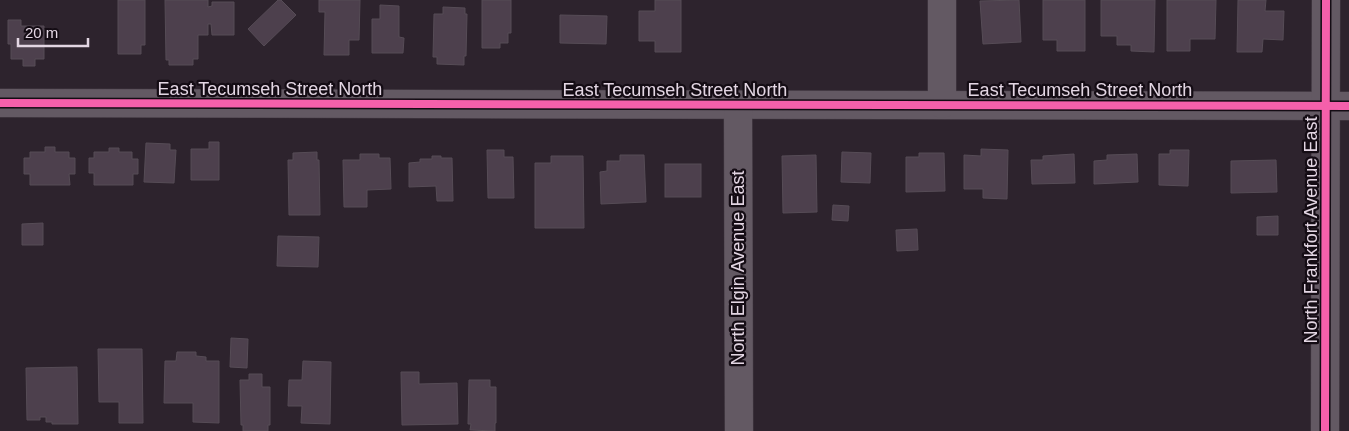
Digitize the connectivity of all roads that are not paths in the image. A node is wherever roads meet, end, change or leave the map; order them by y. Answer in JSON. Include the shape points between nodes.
{"nodes":[{"id":1,"x":942,"y":0,"type":"edge"},
{"id":2,"x":1326,"y":0,"type":"edge"},
{"id":3,"x":0,"y":104,"type":"edge"},
{"id":4,"x":942,"y":104,"type":"junction"},
{"id":5,"x":738,"y":105,"type":"junction"},
{"id":6,"x":1337,"y":106,"type":"edge"},
{"id":7,"x":739,"y":431,"type":"edge"},
{"id":8,"x":1325,"y":431,"type":"edge"}],
"edges":[{"from":1,"to":4,"type":"street"},
{"from":2,"to":6,"type":"street","name":"North Frankfort Avenue East"},
{"from":3,"to":5,"type":"street","name":"East Tecumseh Street North"},
{"from":4,"to":5,"type":"street","name":"East Tecumseh Street North"},
{"from":4,"to":6,"type":"street","name":"East Tecumseh Street North"},
{"from":5,"to":7,"type":"street","name":"North Elgin Avenue East"},
{"from":6,"to":8,"type":"street","name":"North Frankfort Avenue East"}]}
